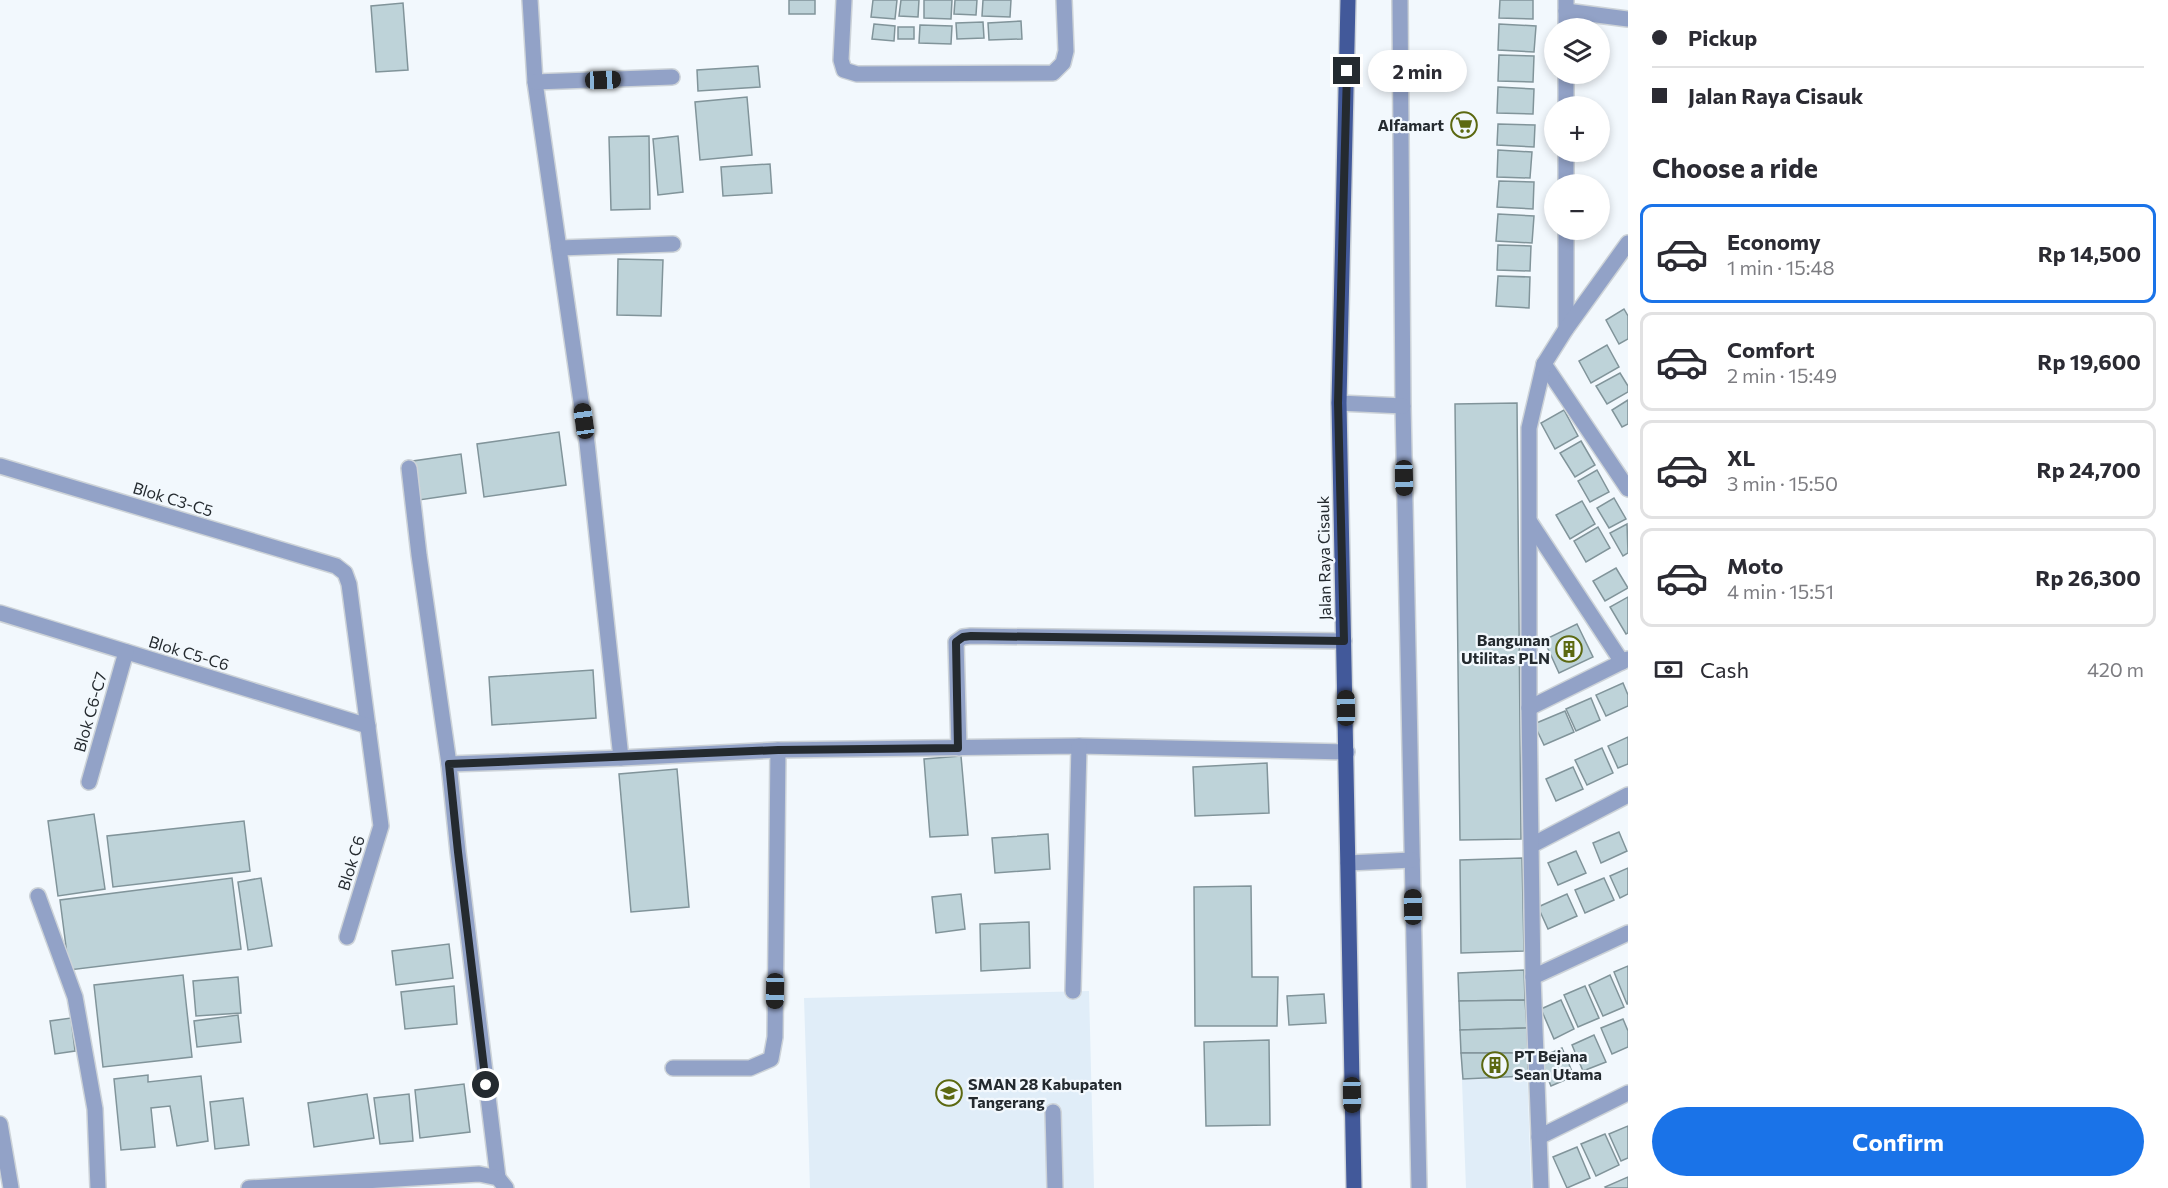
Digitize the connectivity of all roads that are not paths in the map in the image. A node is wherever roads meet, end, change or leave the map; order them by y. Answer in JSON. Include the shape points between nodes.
{"nodes":[{"id":1,"x":530,"y":0,"type":"edge"},
{"id":2,"x":844,"y":0,"type":"edge"},
{"id":3,"x":1064,"y":0,"type":"edge"},
{"id":4,"x":1348,"y":0,"type":"edge"},
{"id":5,"x":1400,"y":0,"type":"edge"},
{"id":6,"x":1566,"y":6,"type":"edge"},
{"id":7,"x":1628,"y":19,"type":"edge"},
{"id":8,"x":672,"y":77,"type":"dead end"},
{"id":9,"x":535,"y":82,"type":"junction"},
{"id":10,"x":1566,"y":240,"type":"edge"},
{"id":11,"x":1628,"y":243,"type":"edge"},
{"id":12,"x":673,"y":244,"type":"dead end"},
{"id":13,"x":559,"y":248,"type":"junction"},
{"id":14,"x":1566,"y":329,"type":"junction"},
{"id":15,"x":1544,"y":364,"type":"junction"},
{"id":16,"x":1338,"y":403,"type":"junction"},
{"id":17,"x":1403,"y":406,"type":"junction"},
{"id":18,"x":0,"y":466,"type":"edge"},
{"id":19,"x":409,"y":468,"type":"dead end"},
{"id":20,"x":1628,"y":489,"type":"edge"},
{"id":21,"x":1530,"y":522,"type":"junction"},
{"id":22,"x":336,"y":566,"type":"joint"},
{"id":23,"x":0,"y":613,"type":"edge"},
{"id":24,"x":1344,"y":641,"type":"junction"},
{"id":25,"x":126,"y":652,"type":"junction"},
{"id":26,"x":1625,"y":661,"type":"edge"},
{"id":27,"x":1529,"y":708,"type":"junction"},
{"id":28,"x":368,"y":726,"type":"junction"},
{"id":29,"x":1079,"y":746,"type":"junction"},
{"id":30,"x":958,"y":748,"type":"junction"},
{"id":31,"x":778,"y":750,"type":"junction"},
{"id":32,"x":1347,"y":752,"type":"junction"},
{"id":33,"x":621,"y":758,"type":"junction"},
{"id":34,"x":449,"y":764,"type":"junction"},
{"id":35,"x":89,"y":782,"type":"dead end"},
{"id":36,"x":1628,"y":795,"type":"edge"},
{"id":37,"x":1532,"y":845,"type":"junction"},
{"id":38,"x":1412,"y":860,"type":"junction"},
{"id":39,"x":1348,"y":863,"type":"junction"},
{"id":40,"x":38,"y":896,"type":"dead end"},
{"id":41,"x":1628,"y":933,"type":"edge"},
{"id":42,"x":347,"y":937,"type":"dead end"},
{"id":43,"x":1533,"y":977,"type":"junction"},
{"id":44,"x":1073,"y":991,"type":"dead end"},
{"id":45,"x":673,"y":1068,"type":"dead end"},
{"id":46,"x":1628,"y":1094,"type":"edge"},
{"id":47,"x":1053,"y":1112,"type":"dead end"},
{"id":48,"x":0,"y":1124,"type":"edge"},
{"id":49,"x":1539,"y":1137,"type":"junction"},
{"id":50,"x":502,"y":1183,"type":"edge"},
{"id":51,"x":12,"y":1188,"type":"edge"},
{"id":52,"x":98,"y":1188,"type":"edge"},
{"id":53,"x":249,"y":1188,"type":"edge"},
{"id":54,"x":1055,"y":1188,"type":"edge"},
{"id":55,"x":1354,"y":1188,"type":"edge"},
{"id":56,"x":1419,"y":1188,"type":"edge"},
{"id":57,"x":1541,"y":1188,"type":"edge"}],
"edges":[{"from":1,"to":9,"type":"street"},
{"from":2,"to":3,"type":"street","via":[[841,60],[844,70],[857,74],[1053,73],[1066,51]]},
{"from":4,"to":16,"type":"main road","name":"Jalan Raya Cisauk"},
{"from":5,"to":17,"type":"street"},
{"from":6,"to":7,"type":"street"},
{"from":8,"to":9,"type":"street"},
{"from":9,"to":13,"type":"street"},
{"from":10,"to":14,"type":"street"},
{"from":11,"to":14,"type":"street"},
{"from":12,"to":13,"type":"street"},
{"from":13,"to":33,"type":"street","via":[[586,443]]},
{"from":14,"to":15,"type":"street"},
{"from":15,"to":20,"type":"street"},
{"from":15,"to":21,"type":"street","via":[[1529,428]]},
{"from":16,"to":17,"type":"street"},
{"from":16,"to":24,"type":"main road","name":"Jalan Raya Cisauk"},
{"from":17,"to":38,"type":"street"},
{"from":18,"to":22,"type":"street","name":"Blok C3-C5"},
{"from":19,"to":34,"type":"street"},
{"from":21,"to":26,"type":"street"},
{"from":21,"to":27,"type":"street"},
{"from":22,"to":28,"type":"street","name":"Blok C6","via":[[345,573],[349,584]]},
{"from":23,"to":25,"type":"street","name":"Blok C5-C6"},
{"from":24,"to":30,"type":"street","via":[[963,637],[956,642]]},
{"from":24,"to":32,"type":"main road","name":"Jalan Raya Cisauk"},
{"from":25,"to":28,"type":"street","name":"Blok C5-C6"},
{"from":25,"to":35,"type":"street","name":"Blok C6-C7"},
{"from":26,"to":27,"type":"street"},
{"from":27,"to":37,"type":"street"},
{"from":28,"to":42,"type":"street","name":"Blok C6","via":[[381,826]]},
{"from":29,"to":30,"type":"street"},
{"from":29,"to":32,"type":"street"},
{"from":29,"to":44,"type":"street"},
{"from":30,"to":31,"type":"street"},
{"from":31,"to":33,"type":"street"},
{"from":31,"to":45,"type":"street","via":[[775,1025],[771,1059],[750,1068]]},
{"from":32,"to":39,"type":"main road","name":"Jalan Raya Cisauk"},
{"from":33,"to":34,"type":"street"},
{"from":34,"to":50,"type":"street"},
{"from":36,"to":37,"type":"street"},
{"from":37,"to":43,"type":"street"},
{"from":38,"to":39,"type":"street"},
{"from":38,"to":56,"type":"street"},
{"from":39,"to":55,"type":"main road","name":"Jalan Raya Cisauk"},
{"from":40,"to":52,"type":"street","via":[[75,997],[95,1109]]},
{"from":41,"to":43,"type":"street"},
{"from":43,"to":49,"type":"street"},
{"from":46,"to":49,"type":"street"},
{"from":47,"to":54,"type":"street"},
{"from":48,"to":51,"type":"street"},
{"from":49,"to":57,"type":"street"},
{"from":50,"to":53,"type":"street","via":[[479,1174]]}]}
